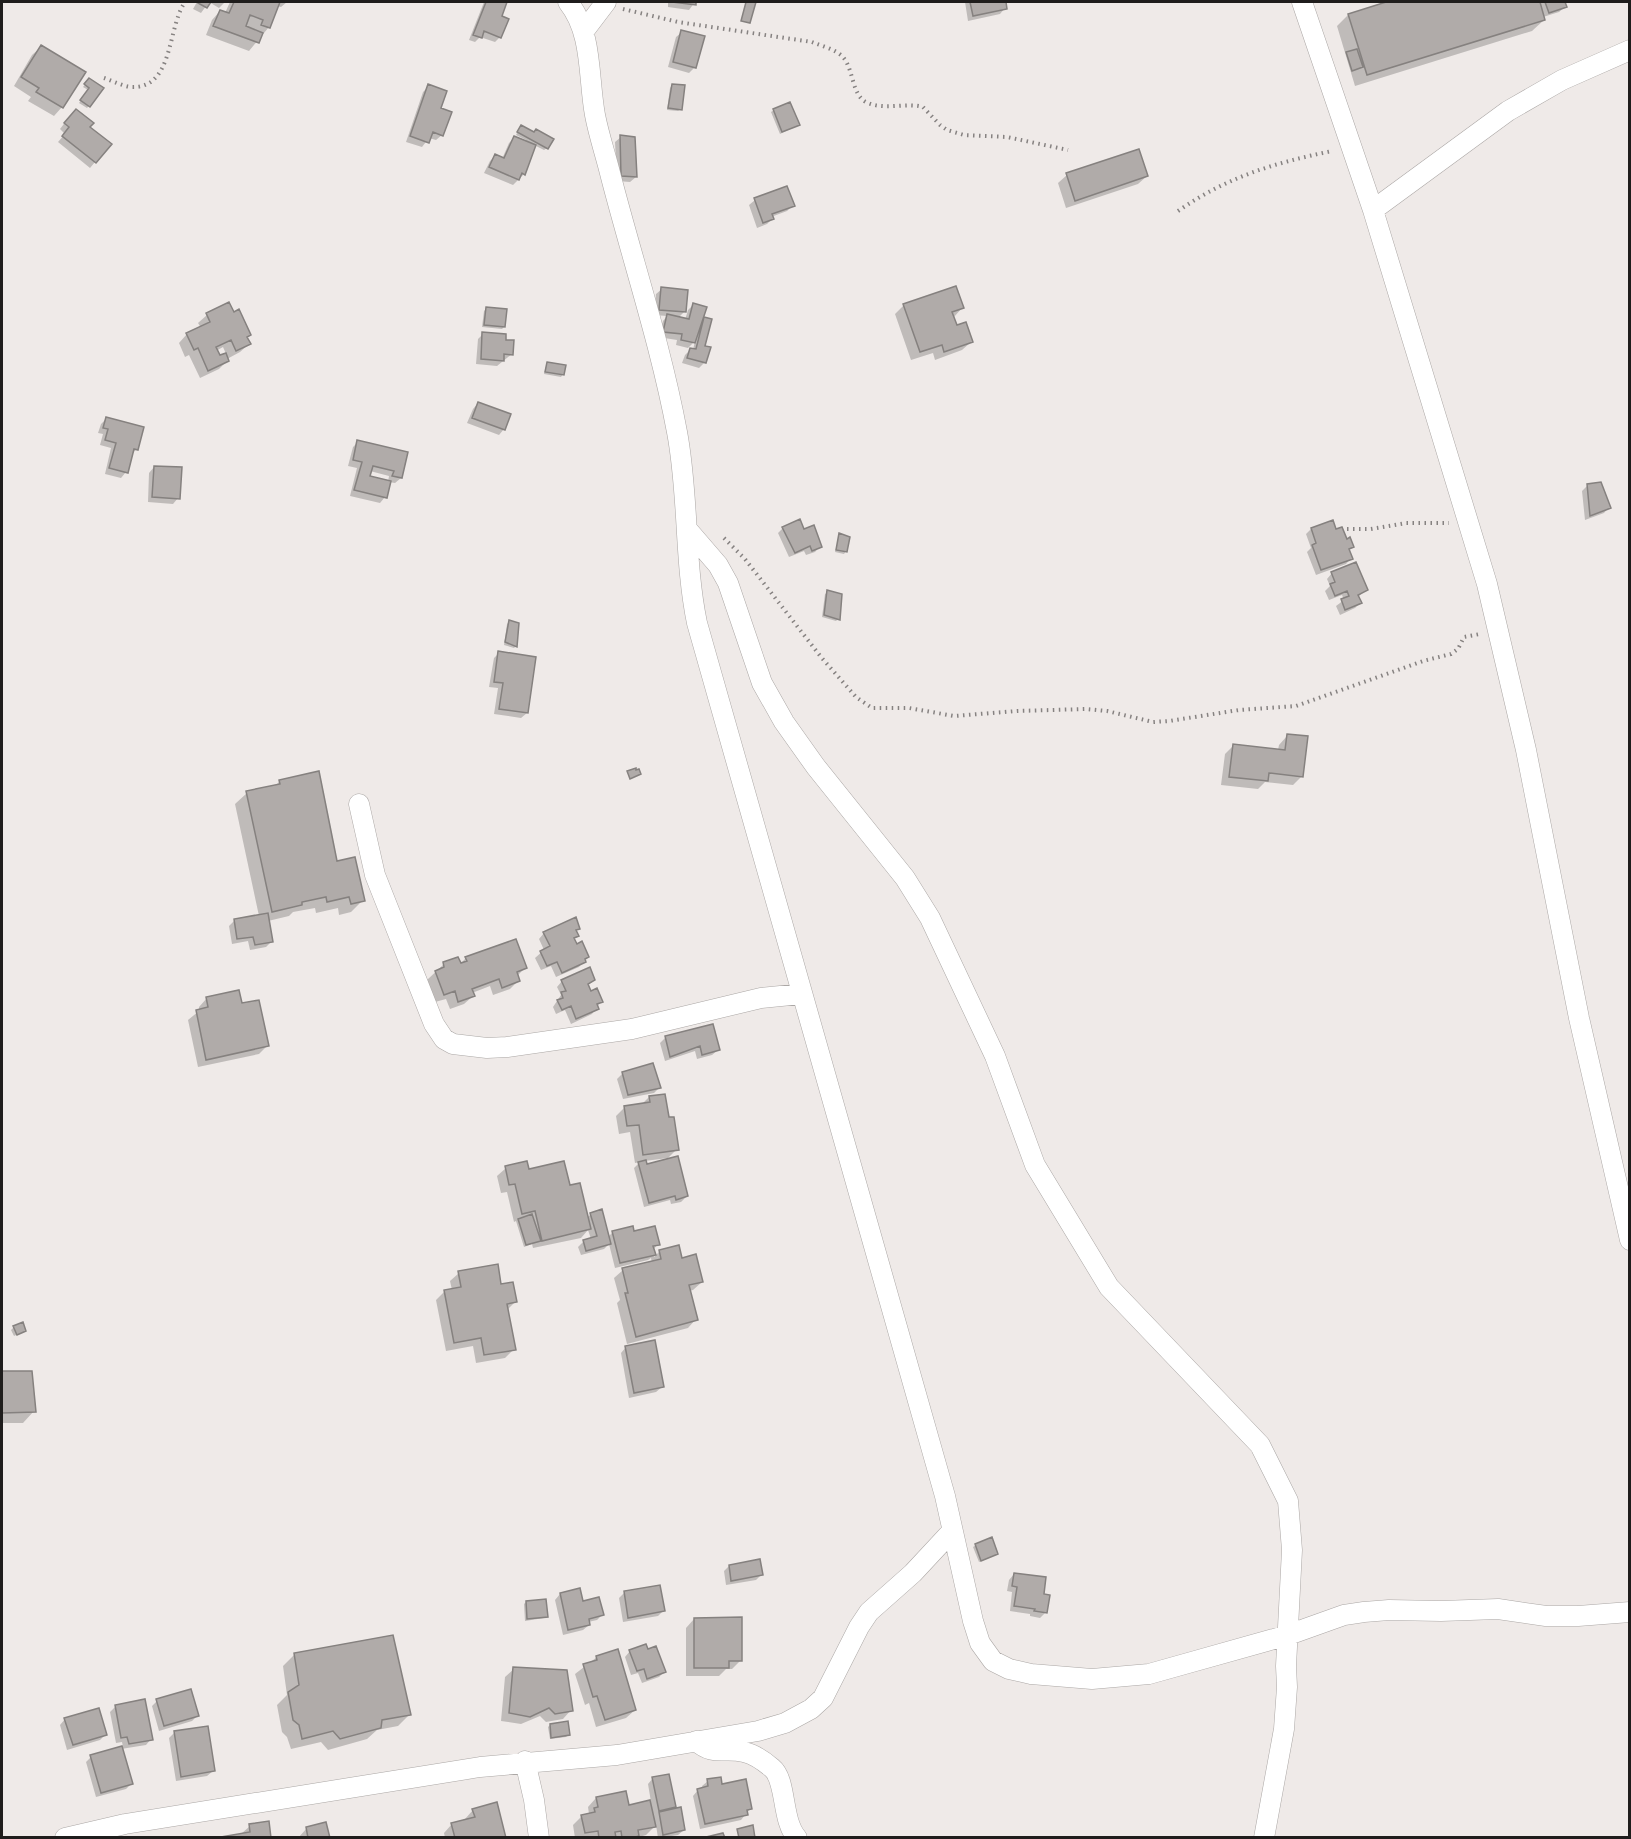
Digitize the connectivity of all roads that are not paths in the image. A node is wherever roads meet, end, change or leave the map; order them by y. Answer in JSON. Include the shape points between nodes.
{"nodes":[{"id":1,"x":568,"y":2,"type":"edge"},
{"id":2,"x":1302,"y":2,"type":"edge"},
{"id":3,"x":606,"y":3,"type":"edge"},
{"id":4,"x":584,"y":31,"type":"junction"},
{"id":5,"x":1629,"y":50,"type":"edge"},
{"id":6,"x":1373,"y":210,"type":"junction"},
{"id":7,"x":687,"y":529,"type":"junction"},
{"id":8,"x":359,"y":804,"type":"dead end"},
{"id":9,"x":801,"y":994,"type":"junction"},
{"id":10,"x":1629,"y":1240,"type":"edge"},
{"id":11,"x":952,"y":1530,"type":"junction"},
{"id":12,"x":1629,"y":1612,"type":"edge"},
{"id":13,"x":1288,"y":1635,"type":"junction"},
{"id":14,"x":696,"y":1741,"type":"junction"},
{"id":15,"x":525,"y":1761,"type":"junction"},
{"id":16,"x":65,"y":1838,"type":"edge"},
{"id":17,"x":539,"y":1838,"type":"edge"},
{"id":18,"x":797,"y":1838,"type":"edge"},
{"id":19,"x":1264,"y":1838,"type":"edge"}],
"edges":[{"from":1,"to":4,"type":"street"},
{"from":2,"to":6,"type":"street"},
{"from":3,"to":4,"type":"street"},
{"from":4,"to":7,"type":"street","via":[[595,115],[677,432]]},
{"from":5,"to":6,"type":"street","via":[[1562,80],[1508,111]]},
{"from":6,"to":10,"type":"street","via":[[1487,584]]},
{"from":7,"to":9,"type":"street","via":[[697,623]]},
{"from":7,"to":13,"type":"street","via":[[728,582],[762,683],[784,722],[905,878],[930,918],[995,1056],[1035,1165],[1109,1287],[1260,1445],[1288,1501],[1292,1550]]},
{"from":8,"to":9,"type":"street","via":[[384,903],[434,1024],[444,1039],[453,1044],[486,1048],[527,1045],[632,1029],[761,998]]},
{"from":9,"to":11,"type":"street"},
{"from":11,"to":13,"type":"street","via":[[980,1643],[993,1661],[1009,1669],[1092,1679],[1149,1674]]},
{"from":11,"to":14,"type":"street","via":[[913,1573],[869,1612],[823,1698],[811,1709],[758,1731]]},
{"from":12,"to":13,"type":"street","via":[[1546,1616],[1498,1610],[1389,1610],[1344,1615]]},
{"from":13,"to":19,"type":"street","via":[[1284,1729]]},
{"from":14,"to":15,"type":"street","via":[[617,1755]]},
{"from":14,"to":18,"type":"street","via":[[711,1751],[748,1753],[772,1768],[781,1784]]},
{"from":15,"to":16,"type":"street","via":[[232,1806]]},
{"from":15,"to":17,"type":"street"}]}
